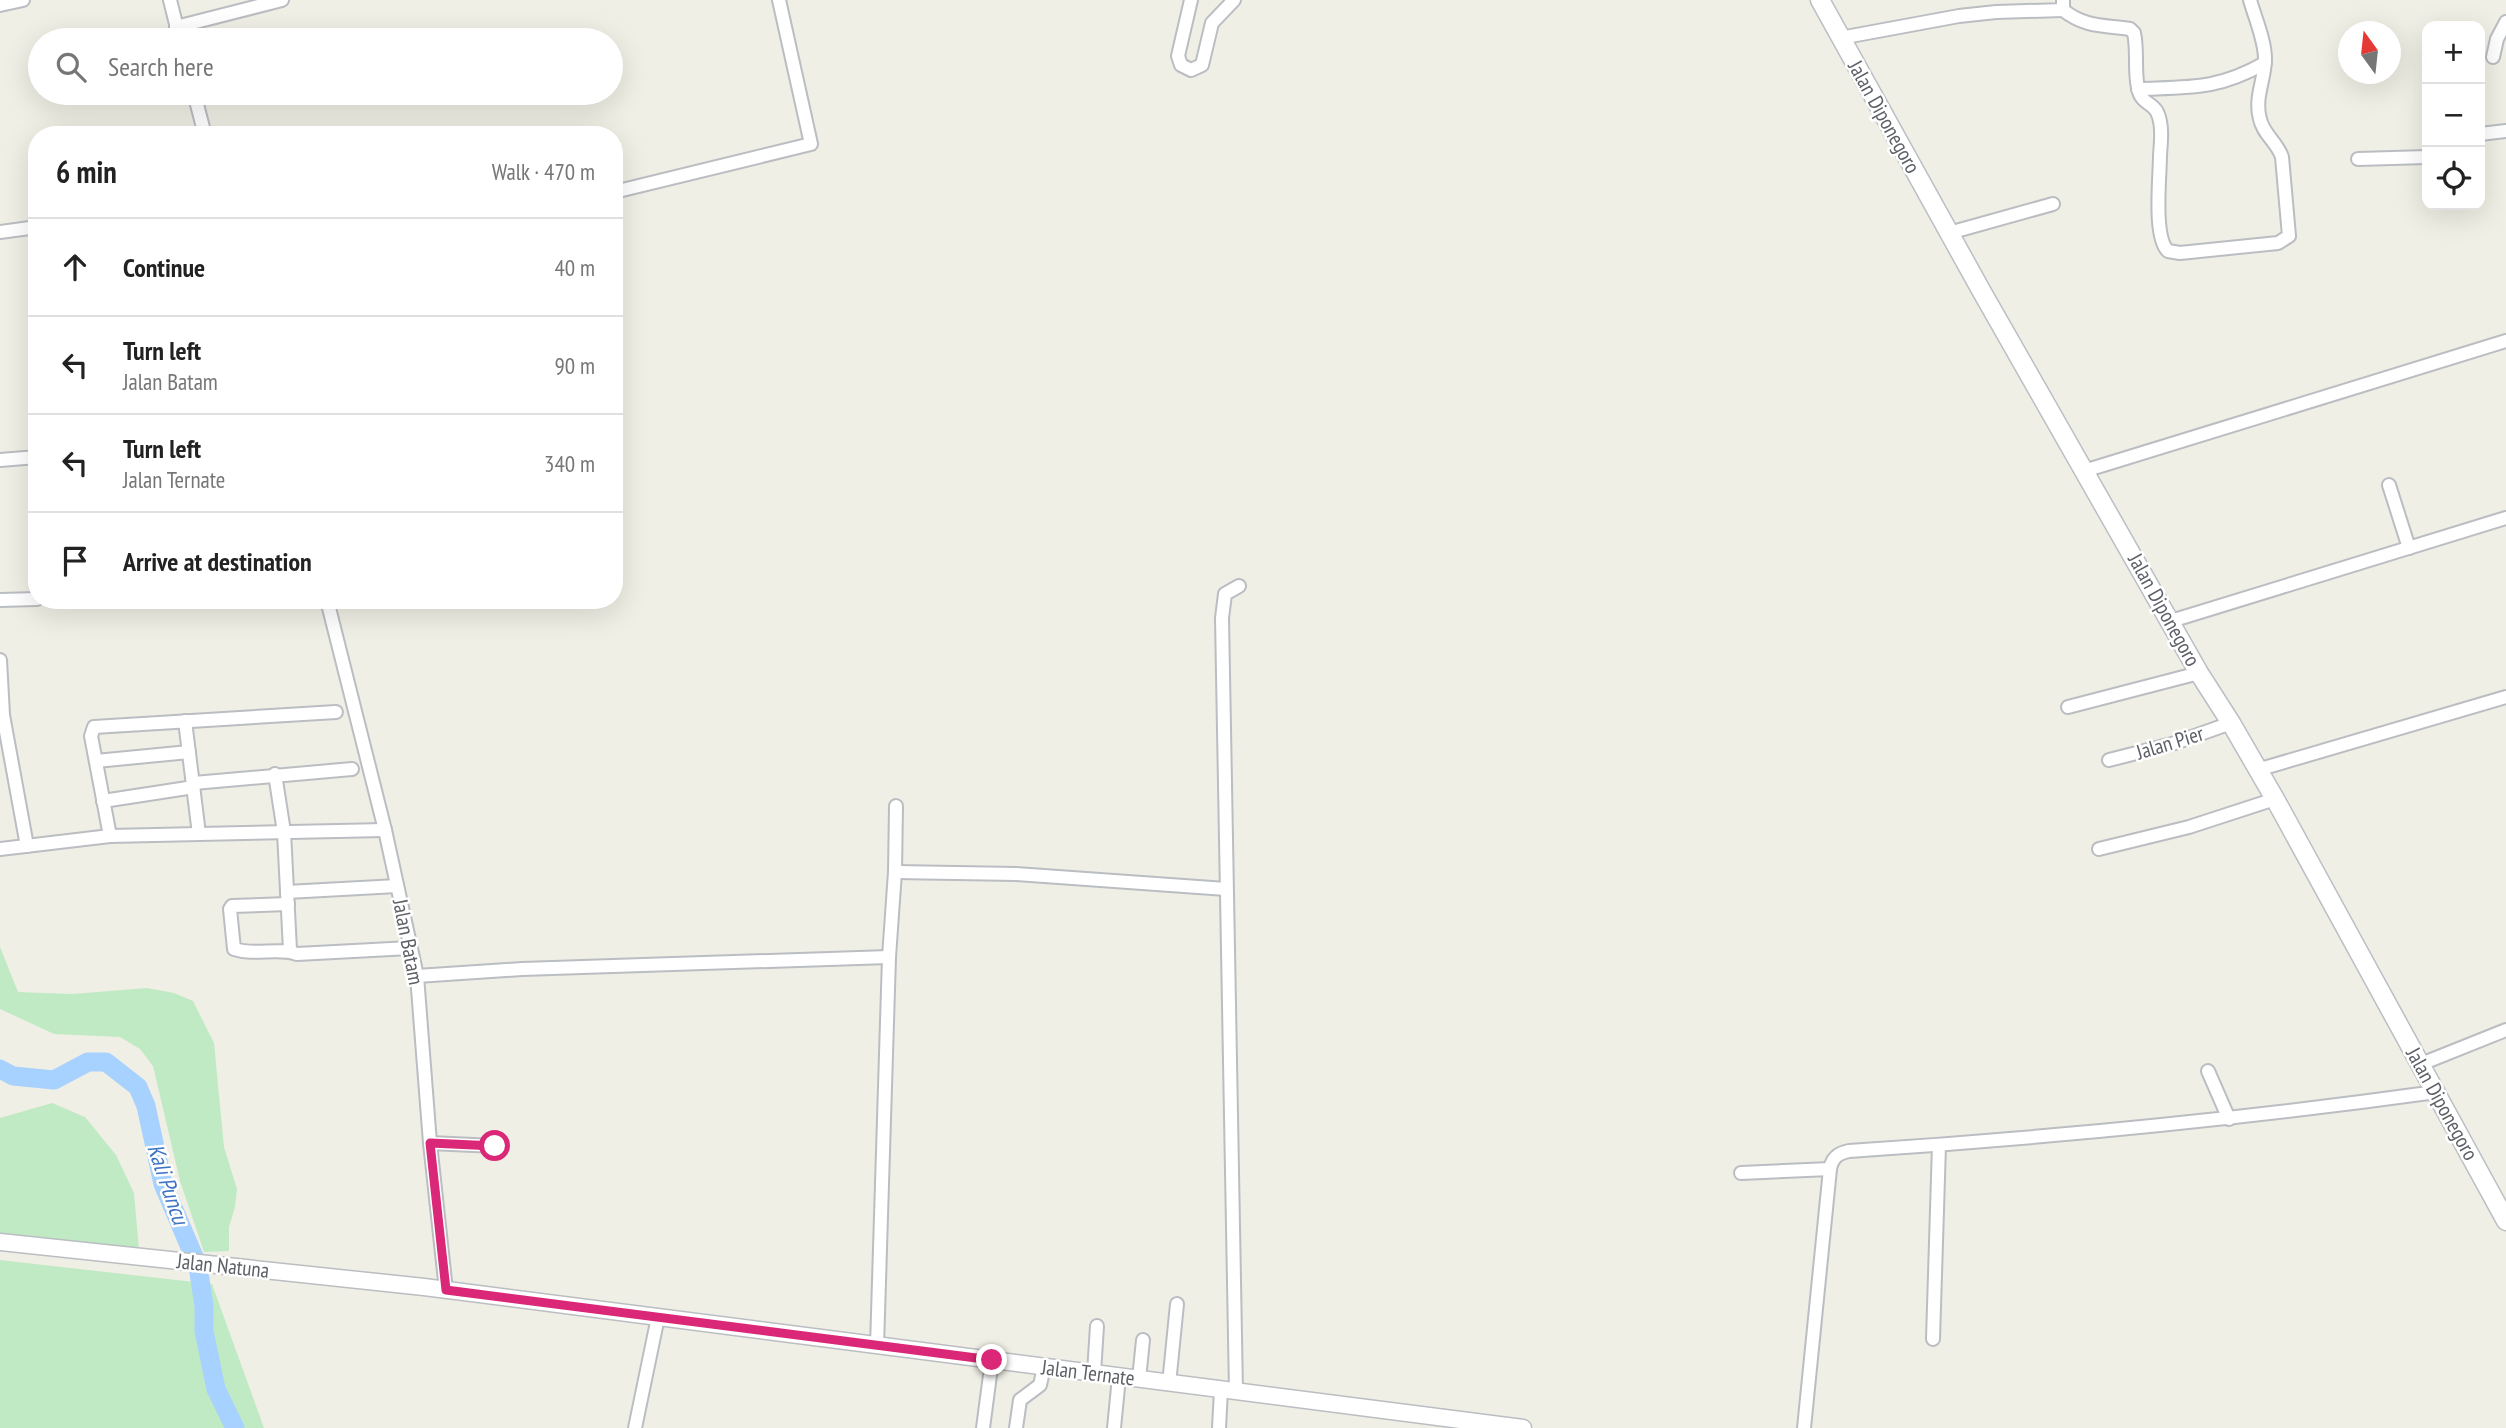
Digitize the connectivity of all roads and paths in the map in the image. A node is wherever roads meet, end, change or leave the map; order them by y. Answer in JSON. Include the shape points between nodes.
{"nodes":[{"id":1,"x":23,"y":0,"type":"edge"},
{"id":2,"x":170,"y":0,"type":"edge"},
{"id":3,"x":282,"y":0,"type":"edge"},
{"id":4,"x":779,"y":0,"type":"edge"},
{"id":5,"x":1191,"y":0,"type":"edge"},
{"id":6,"x":1234,"y":0,"type":"edge"},
{"id":7,"x":1820,"y":0,"type":"edge"},
{"id":8,"x":2250,"y":0,"type":"edge"},
{"id":9,"x":0,"y":5,"type":"edge"},
{"id":10,"x":2063,"y":5,"type":"edge"},
{"id":11,"x":2506,"y":22,"type":"edge"},
{"id":12,"x":176,"y":27,"type":"joint"},
{"id":13,"x":1840,"y":38,"type":"junction"},
{"id":14,"x":2493,"y":57,"type":"dead end"},
{"id":15,"x":2265,"y":63,"type":"junction"},
{"id":16,"x":2138,"y":89,"type":"junction"},
{"id":17,"x":197,"y":105,"type":"edge"},
{"id":18,"x":203,"y":126,"type":"edge"},
{"id":19,"x":2506,"y":131,"type":"edge"},
{"id":20,"x":2485,"y":133,"type":"edge"},
{"id":21,"x":2422,"y":157,"type":"edge"},
{"id":22,"x":2358,"y":159,"type":"dead end"},
{"id":23,"x":623,"y":190,"type":"edge"},
{"id":24,"x":2053,"y":204,"type":"dead end"},
{"id":25,"x":28,"y":228,"type":"edge"},
{"id":26,"x":0,"y":232,"type":"edge"},
{"id":27,"x":1949,"y":233,"type":"junction"},
{"id":28,"x":2506,"y":341,"type":"edge"},
{"id":29,"x":28,"y":458,"type":"edge"},
{"id":30,"x":0,"y":460,"type":"edge"},
{"id":31,"x":2084,"y":471,"type":"junction"},
{"id":32,"x":2389,"y":485,"type":"dead end"},
{"id":33,"x":2506,"y":518,"type":"edge"},
{"id":34,"x":2409,"y":548,"type":"junction"},
{"id":35,"x":1239,"y":586,"type":"dead end"},
{"id":36,"x":28,"y":599,"type":"edge"},
{"id":37,"x":0,"y":600,"type":"edge"},
{"id":38,"x":329,"y":609,"type":"edge"},
{"id":39,"x":2171,"y":621,"type":"junction"},
{"id":40,"x":0,"y":660,"type":"edge"},
{"id":41,"x":2199,"y":673,"type":"junction"},
{"id":42,"x":1,"y":679,"type":"edge"},
{"id":43,"x":2506,"y":697,"type":"edge"},
{"id":44,"x":2068,"y":707,"type":"dead end"},
{"id":45,"x":336,"y":712,"type":"dead end"},
{"id":46,"x":185,"y":721,"type":"junction"},
{"id":47,"x":2231,"y":723,"type":"junction"},
{"id":48,"x":189,"y":752,"type":"junction"},
{"id":49,"x":2109,"y":760,"type":"dead end"},
{"id":50,"x":96,"y":761,"type":"junction"},
{"id":51,"x":352,"y":769,"type":"dead end"},
{"id":52,"x":2257,"y":770,"type":"junction"},
{"id":53,"x":275,"y":774,"type":"junction"},
{"id":54,"x":194,"y":785,"type":"junction"},
{"id":55,"x":2275,"y":799,"type":"junction"},
{"id":56,"x":103,"y":801,"type":"junction"},
{"id":57,"x":896,"y":806,"type":"dead end"},
{"id":58,"x":385,"y":830,"type":"junction"},
{"id":59,"x":284,"y":832,"type":"junction"},
{"id":60,"x":199,"y":834,"type":"junction"},
{"id":61,"x":110,"y":836,"type":"junction"},
{"id":62,"x":27,"y":846,"type":"junction"},
{"id":63,"x":0,"y":849,"type":"edge"},
{"id":64,"x":2099,"y":849,"type":"dead end"},
{"id":65,"x":895,"y":872,"type":"junction"},
{"id":66,"x":397,"y":886,"type":"junction"},
{"id":67,"x":1226,"y":889,"type":"junction"},
{"id":68,"x":287,"y":898,"type":"junction"},
{"id":69,"x":410,"y":948,"type":"junction"},
{"id":70,"x":290,"y":950,"type":"junction"},
{"id":71,"x":889,"y":957,"type":"junction"},
{"id":72,"x":417,"y":976,"type":"junction"},
{"id":73,"x":2506,"y":1030,"type":"edge"},
{"id":74,"x":2421,"y":1064,"type":"junction"},
{"id":75,"x":2208,"y":1071,"type":"dead end"},
{"id":76,"x":2436,"y":1092,"type":"junction"},
{"id":77,"x":2229,"y":1119,"type":"junction"},
{"id":78,"x":430,"y":1143,"type":"junction"},
{"id":79,"x":1939,"y":1145,"type":"junction"},
{"id":80,"x":495,"y":1146,"type":"dead end"},
{"id":81,"x":1830,"y":1169,"type":"junction"},
{"id":82,"x":1741,"y":1173,"type":"dead end"},
{"id":83,"x":2506,"y":1220,"type":"edge"},
{"id":84,"x":0,"y":1242,"type":"edge"},
{"id":85,"x":446,"y":1290,"type":"junction"},
{"id":86,"x":1177,"y":1304,"type":"dead end"},
{"id":87,"x":658,"y":1318,"type":"junction"},
{"id":88,"x":1097,"y":1326,"type":"dead end"},
{"id":89,"x":1933,"y":1339,"type":"dead end"},
{"id":90,"x":1143,"y":1340,"type":"dead end"},
{"id":91,"x":877,"y":1346,"type":"junction"},
{"id":92,"x":992,"y":1360,"type":"junction"},
{"id":93,"x":1044,"y":1367,"type":"junction"},
{"id":94,"x":1094,"y":1373,"type":"junction"},
{"id":95,"x":1119,"y":1377,"type":"junction"},
{"id":96,"x":1139,"y":1379,"type":"junction"},
{"id":97,"x":1169,"y":1384,"type":"junction"},
{"id":98,"x":1229,"y":1391,"type":"junction"},
{"id":99,"x":1500,"y":1427,"type":"edge"},
{"id":100,"x":635,"y":1428,"type":"edge"},
{"id":101,"x":982,"y":1428,"type":"edge"},
{"id":102,"x":1016,"y":1428,"type":"edge"},
{"id":103,"x":1114,"y":1428,"type":"edge"},
{"id":104,"x":1219,"y":1428,"type":"edge"},
{"id":105,"x":1523,"y":1428,"type":"edge"},
{"id":106,"x":1804,"y":1428,"type":"edge"}],
"edges":[{"from":1,"to":9,"type":"street"},
{"from":2,"to":12,"type":"street"},
{"from":3,"to":12,"type":"street"},
{"from":4,"to":23,"type":"street","via":[[811,144]]},
{"from":5,"to":6,"type":"street","via":[[1178,56],[1181,65],[1191,70],[1202,65],[1212,23]]},
{"from":7,"to":13,"type":"main road","name":"Jalan Diponegoro"},
{"from":8,"to":15,"type":"street"},
{"from":10,"to":13,"type":"street","via":[[1958,16]]},
{"from":10,"to":16,"type":"street","via":[[2083,22],[2132,31]]},
{"from":11,"to":14,"type":"street"},
{"from":13,"to":27,"type":"main road","name":"Jalan Diponegoro"},
{"from":15,"to":16,"type":"street","via":[[2215,85]]},
{"from":15,"to":16,"type":"street","via":[[2259,117],[2282,156],[2289,233],[2281,243],[2180,253],[2166,250],[2160,223],[2159,121]]},
{"from":17,"to":18,"type":"street"},
{"from":19,"to":20,"type":"street"},
{"from":21,"to":22,"type":"street"},
{"from":24,"to":27,"type":"street"},
{"from":25,"to":26,"type":"street"},
{"from":27,"to":31,"type":"main road","name":"Jalan Diponegoro"},
{"from":28,"to":31,"type":"street"},
{"from":29,"to":30,"type":"street"},
{"from":31,"to":39,"type":"main road","name":"Jalan Diponegoro"},
{"from":32,"to":34,"type":"street"},
{"from":33,"to":34,"type":"street"},
{"from":34,"to":39,"type":"street"},
{"from":35,"to":67,"type":"street","via":[[1225,594],[1222,618]]},
{"from":36,"to":37,"type":"street"},
{"from":38,"to":58,"type":"street","name":"Jalan Batam"},
{"from":39,"to":41,"type":"main road","name":"Jalan Diponegoro"},
{"from":40,"to":42,"type":"street"},
{"from":41,"to":44,"type":"street"},
{"from":41,"to":47,"type":"main road","name":"Jalan Diponegoro"},
{"from":42,"to":62,"type":"street","via":[[3,715]]},
{"from":43,"to":52,"type":"street"},
{"from":45,"to":46,"type":"street"},
{"from":46,"to":48,"type":"street"},
{"from":46,"to":50,"type":"street","via":[[94,727]]},
{"from":47,"to":49,"type":"street","name":"Jalan Pier"},
{"from":47,"to":52,"type":"main road","name":"Jalan Diponegoro"},
{"from":48,"to":50,"type":"street"},
{"from":48,"to":54,"type":"street"},
{"from":50,"to":56,"type":"street"},
{"from":51,"to":53,"type":"street"},
{"from":52,"to":55,"type":"main road","name":"Jalan Diponegoro"},
{"from":53,"to":54,"type":"street"},
{"from":53,"to":59,"type":"street"},
{"from":54,"to":56,"type":"street"},
{"from":54,"to":60,"type":"street"},
{"from":55,"to":64,"type":"street"},
{"from":55,"to":74,"type":"main road","name":"Jalan Diponegoro"},
{"from":56,"to":61,"type":"street"},
{"from":57,"to":65,"type":"street"},
{"from":58,"to":59,"type":"street"},
{"from":58,"to":66,"type":"street","name":"Jalan Batam"},
{"from":59,"to":60,"type":"street"},
{"from":59,"to":68,"type":"street"},
{"from":60,"to":61,"type":"street"},
{"from":61,"to":62,"type":"street"},
{"from":62,"to":63,"type":"street"},
{"from":65,"to":67,"type":"street","via":[[1016,874]]},
{"from":65,"to":71,"type":"street"},
{"from":66,"to":68,"type":"street"},
{"from":66,"to":69,"type":"street","name":"Jalan Batam"},
{"from":67,"to":98,"type":"street"},
{"from":68,"to":70,"type":"street"},
{"from":68,"to":70,"type":"street","via":[[235,905],[231,914],[236,950]]},
{"from":69,"to":70,"type":"street","via":[[297,954]]},
{"from":69,"to":72,"type":"street","name":"Jalan Batam"},
{"from":71,"to":72,"type":"street"},
{"from":71,"to":91,"type":"street"},
{"from":72,"to":78,"type":"street","name":"Jalan Batam"},
{"from":73,"to":74,"type":"street"},
{"from":74,"to":76,"type":"main road","name":"Jalan Diponegoro"},
{"from":75,"to":77,"type":"street"},
{"from":76,"to":77,"type":"street"},
{"from":76,"to":83,"type":"main road","name":"Jalan Diponegoro"},
{"from":77,"to":79,"type":"street"},
{"from":78,"to":80,"type":"street"},
{"from":78,"to":85,"type":"street","name":"Jalan Batam"},
{"from":79,"to":81,"type":"street","via":[[1844,1152],[1836,1156]]},
{"from":79,"to":89,"type":"street"},
{"from":81,"to":82,"type":"street"},
{"from":81,"to":106,"type":"street"},
{"from":84,"to":85,"type":"street","name":"Jalan Natuna"},
{"from":85,"to":87,"type":"street","name":"Jalan Ternate"},
{"from":86,"to":97,"type":"street"},
{"from":87,"to":91,"type":"street","name":"Jalan Ternate"},
{"from":87,"to":100,"type":"street"},
{"from":88,"to":94,"type":"street"},
{"from":90,"to":96,"type":"street"},
{"from":91,"to":92,"type":"street","name":"Jalan Ternate"},
{"from":92,"to":93,"type":"street","name":"Jalan Ternate"},
{"from":92,"to":101,"type":"street"},
{"from":93,"to":94,"type":"street","name":"Jalan Ternate"},
{"from":93,"to":102,"type":"street","via":[[1039,1388],[1020,1400]]},
{"from":94,"to":95,"type":"street","name":"Jalan Ternate"},
{"from":95,"to":96,"type":"street","name":"Jalan Ternate"},
{"from":95,"to":103,"type":"street"},
{"from":96,"to":97,"type":"street","name":"Jalan Ternate"},
{"from":97,"to":98,"type":"street","name":"Jalan Ternate"},
{"from":98,"to":99,"type":"street","name":"Jalan Ternate"},
{"from":98,"to":104,"type":"street"},
{"from":99,"to":105,"type":"street","name":"Jalan Ternate"}]}
